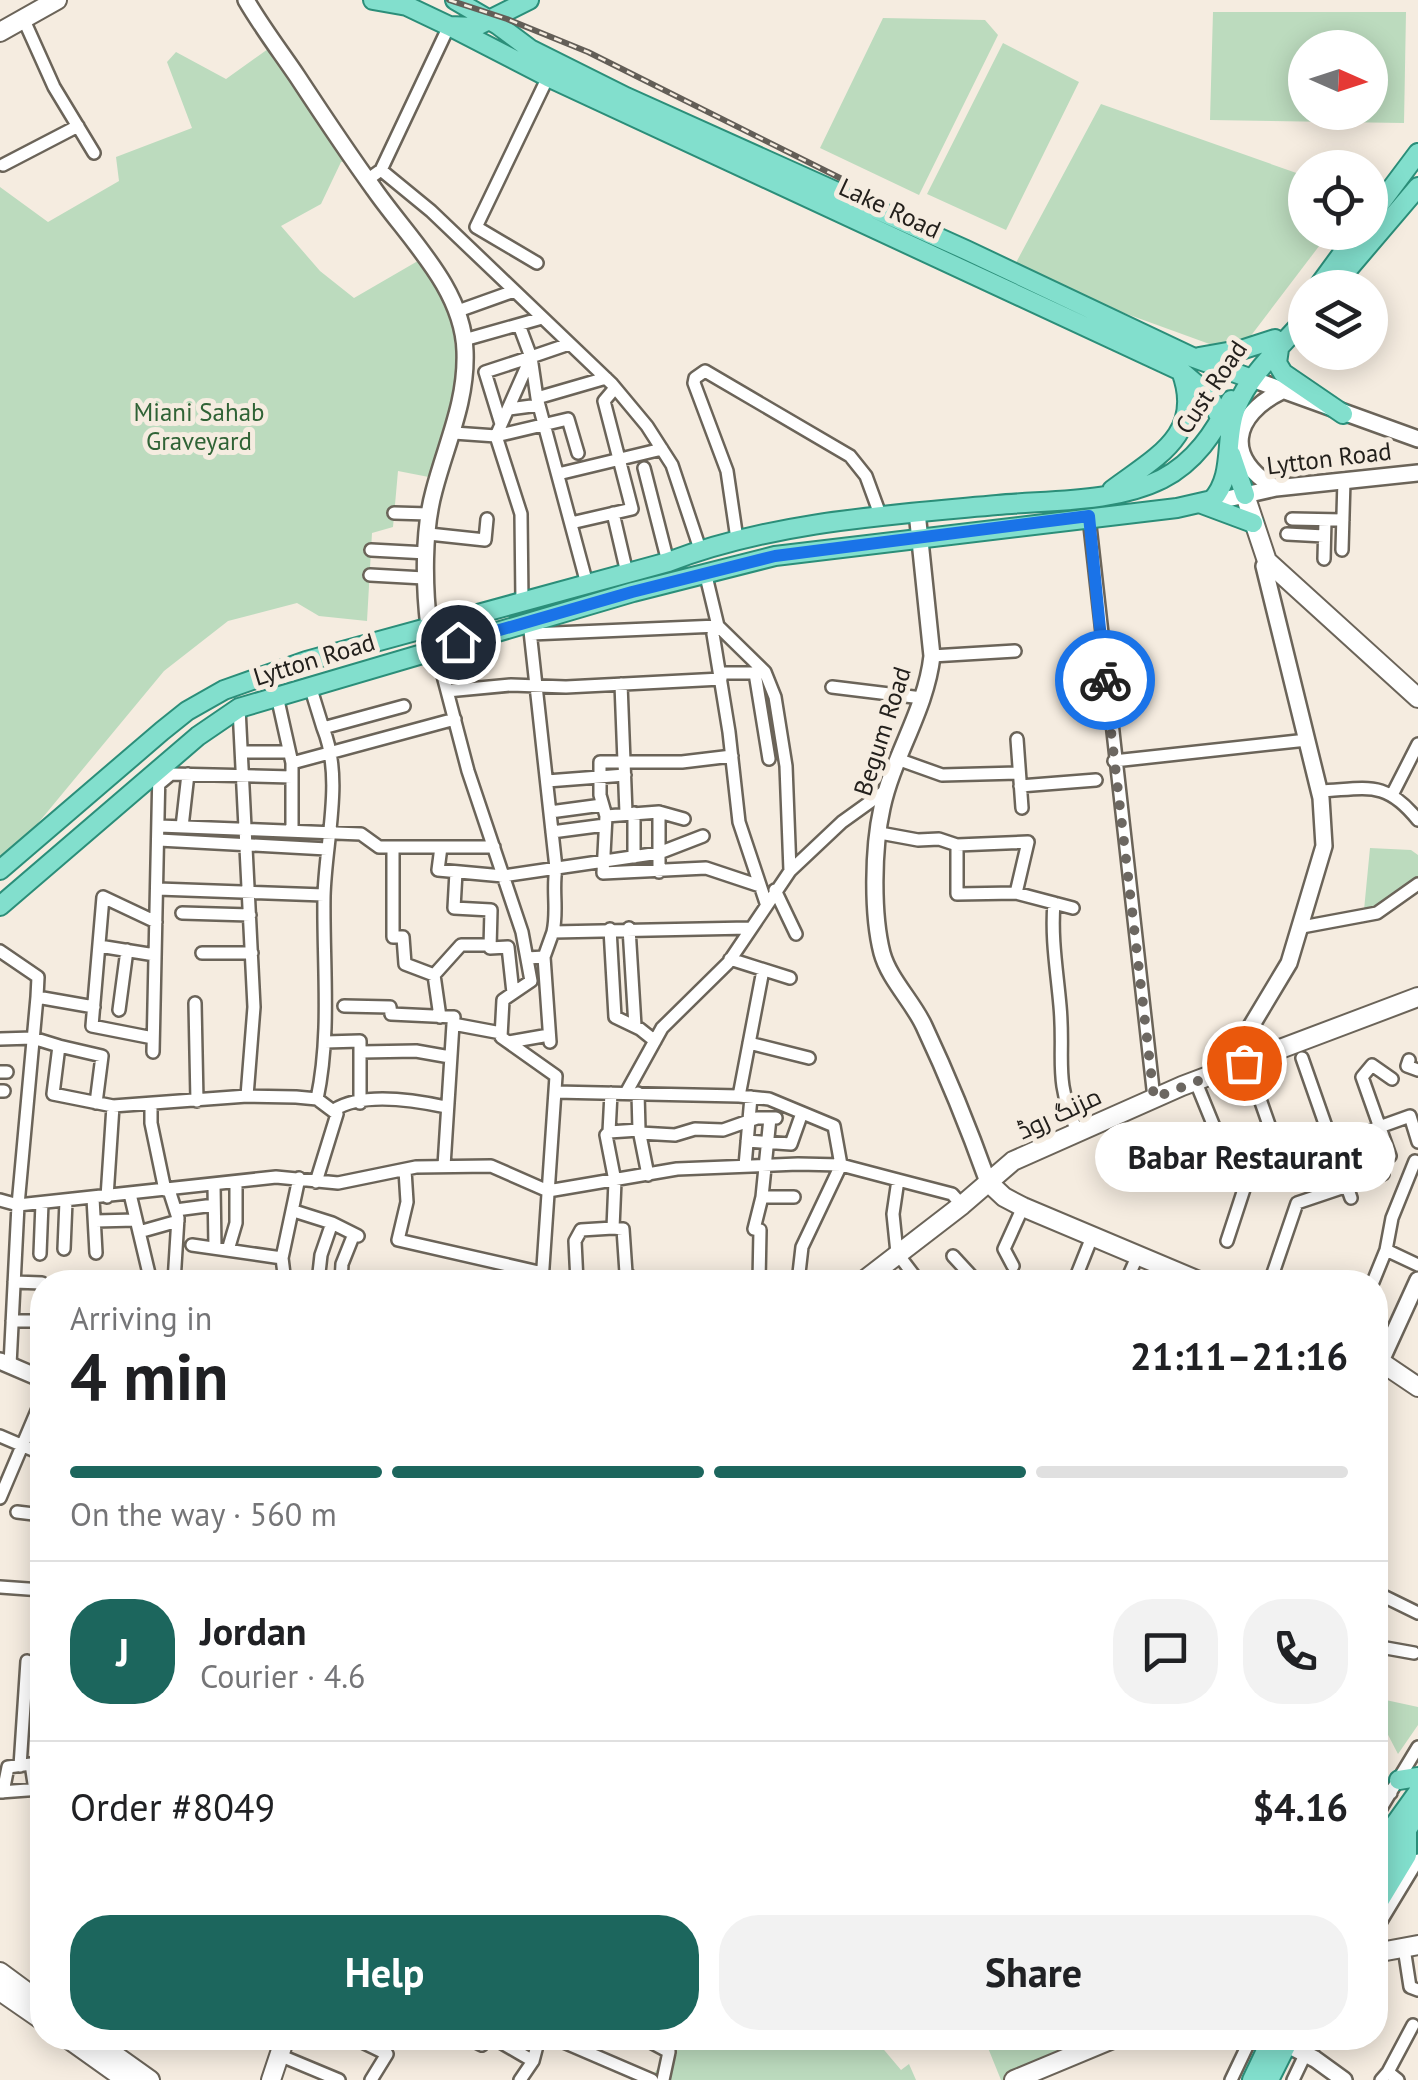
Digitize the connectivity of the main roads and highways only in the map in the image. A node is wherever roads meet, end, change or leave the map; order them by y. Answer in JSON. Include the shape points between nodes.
{"nodes":[{"id":1,"x":57,"y":0,"type":"edge"},
{"id":2,"x":372,"y":0,"type":"edge"},
{"id":3,"x":455,"y":0,"type":"edge"},
{"id":4,"x":528,"y":0,"type":"edge"},
{"id":5,"x":27,"y":9,"type":"edge"},
{"id":6,"x":0,"y":18,"type":"edge"},
{"id":7,"x":487,"y":20,"type":"junction"},
{"id":8,"x":449,"y":26,"type":"junction"},
{"id":9,"x":0,"y":32,"type":"edge"},
{"id":10,"x":1418,"y":153,"type":"edge"},
{"id":11,"x":1418,"y":187,"type":"edge"},
{"id":12,"x":1388,"y":193,"type":"edge"},
{"id":13,"x":1347,"y":270,"type":"edge"},
{"id":14,"x":1288,"y":328,"type":"edge"},
{"id":15,"x":1288,"y":334,"type":"edge"},
{"id":16,"x":1277,"y":344,"type":"junction"},
{"id":17,"x":1188,"y":364,"type":"junction"},
{"id":18,"x":1247,"y":378,"type":"junction"},
{"id":19,"x":1343,"y":414,"type":"road end"},
{"id":20,"x":1221,"y":417,"type":"junction"},
{"id":21,"x":1228,"y":443,"type":"junction"},
{"id":22,"x":1108,"y":494,"type":"junction"},
{"id":23,"x":1087,"y":497,"type":"joint"},
{"id":24,"x":1202,"y":504,"type":"junction"},
{"id":25,"x":1253,"y":523,"type":"junction"},
{"id":26,"x":251,"y":678,"type":"junction"},
{"id":27,"x":1418,"y":698,"type":"edge"},
{"id":28,"x":248,"y":705,"type":"junction"},
{"id":29,"x":0,"y":870,"type":"edge"},
{"id":30,"x":0,"y":906,"type":"edge"},
{"id":31,"x":1418,"y":996,"type":"edge"},
{"id":32,"x":988,"y":1182,"type":"junction"},
{"id":33,"x":880,"y":1270,"type":"edge"},
{"id":34,"x":1170,"y":1270,"type":"edge"},
{"id":35,"x":1388,"y":1367,"type":"edge"},
{"id":36,"x":1418,"y":1387,"type":"edge"},
{"id":37,"x":1418,"y":1777,"type":"edge"},
{"id":38,"x":1395,"y":1786,"type":"road end"},
{"id":39,"x":1418,"y":1792,"type":"edge"},
{"id":40,"x":1413,"y":1820,"type":"edge"},
{"id":41,"x":1388,"y":1834,"type":"edge"},
{"id":42,"x":1388,"y":1858,"type":"edge"},
{"id":43,"x":1388,"y":1886,"type":"edge"},
{"id":44,"x":0,"y":1972,"type":"edge"},
{"id":45,"x":0,"y":1991,"type":"edge"},
{"id":46,"x":30,"y":1994,"type":"edge"},
{"id":47,"x":30,"y":2012,"type":"edge"},
{"id":48,"x":85,"y":2050,"type":"edge"},
{"id":49,"x":107,"y":2050,"type":"edge"},
{"id":50,"x":281,"y":2050,"type":"edge"},
{"id":51,"x":1086,"y":2050,"type":"edge"},
{"id":52,"x":1275,"y":2050,"type":"edge"},
{"id":53,"x":1280,"y":2050,"type":"edge"},
{"id":54,"x":126,"y":2080,"type":"edge"},
{"id":55,"x":150,"y":2080,"type":"edge"},
{"id":56,"x":271,"y":2080,"type":"edge"},
{"id":57,"x":1014,"y":2080,"type":"edge"},
{"id":58,"x":1252,"y":2080,"type":"edge"},
{"id":59,"x":1269,"y":2080,"type":"edge"}],
"edges":[{"from":1,"to":5,"type":"main road"},
{"from":2,"to":8,"type":"main road","name":"Lake Road","via":[[407,6]]},
{"from":3,"to":7,"type":"main road"},
{"from":4,"to":7,"type":"main road"},
{"from":5,"to":6,"type":"main road"},
{"from":5,"to":9,"type":"main road"},
{"from":7,"to":8,"type":"main road","via":[[475,27]]},
{"from":7,"to":17,"type":"main road","via":[[626,98],[966,250]]},
{"from":8,"to":17,"type":"main road","name":"Lake Road","via":[[548,77]]},
{"from":10,"to":12,"type":"main road"},
{"from":11,"to":13,"type":"main road"},
{"from":14,"to":16,"type":"main road","name":"Cust Road"},
{"from":15,"to":16,"type":"main road","name":"Cust Road"},
{"from":16,"to":17,"type":"main road"},
{"from":16,"to":18,"type":"main road","name":"Cust Road"},
{"from":16,"to":19,"type":"main road","via":[[1283,372]]},
{"from":17,"to":18,"type":"main road"},
{"from":17,"to":20,"type":"main road","name":"Lake Road"},
{"from":17,"to":22,"type":"main road","via":[[1190,398],[1182,430]]},
{"from":18,"to":20,"type":"main road","name":"Cust Road"},
{"from":18,"to":21,"type":"main road","name":"Cust Road"},
{"from":20,"to":21,"type":"main road","name":"Lake Road"},
{"from":20,"to":22,"type":"main road","name":"Cust Road","via":[[1180,468]]},
{"from":21,"to":24,"type":"main road","name":"Cust Road","via":[[1222,488]]},
{"from":21,"to":25,"type":"main road","name":"Lake Road"},
{"from":22,"to":23,"type":"main road","name":"Cust Road"},
{"from":23,"to":26,"type":"main road","name":"Lytton Road","via":[[778,530]]},
{"from":24,"to":25,"type":"main road"},
{"from":24,"to":28,"type":"main road","name":"Lytton Road","via":[[775,556]]},
{"from":25,"to":27,"type":"main road","via":[[1264,556]]},
{"from":26,"to":28,"type":"main road"},
{"from":26,"to":29,"type":"main road","name":"Lytton Road","via":[[186,711]]},
{"from":28,"to":30,"type":"main road","name":"Lytton Road","via":[[215,722]]},
{"from":31,"to":32,"type":"main road","name":"مزنگ روڈ","via":[[1077,1131]]},
{"from":32,"to":33,"type":"main road","name":"مزنگ روڈ"},
{"from":32,"to":34,"type":"main road","via":[[1023,1208]]},
{"from":35,"to":36,"type":"main road"},
{"from":37,"to":38,"type":"main road"},
{"from":39,"to":41,"type":"main road"},
{"from":40,"to":42,"type":"main road"},
{"from":40,"to":43,"type":"main road","via":[[1407,1855]]},
{"from":44,"to":46,"type":"main road"},
{"from":45,"to":47,"type":"main road"},
{"from":48,"to":54,"type":"main road"},
{"from":49,"to":55,"type":"main road"},
{"from":50,"to":56,"type":"main road"},
{"from":51,"to":57,"type":"main road"},
{"from":52,"to":58,"type":"main road"},
{"from":53,"to":59,"type":"main road"}]}
